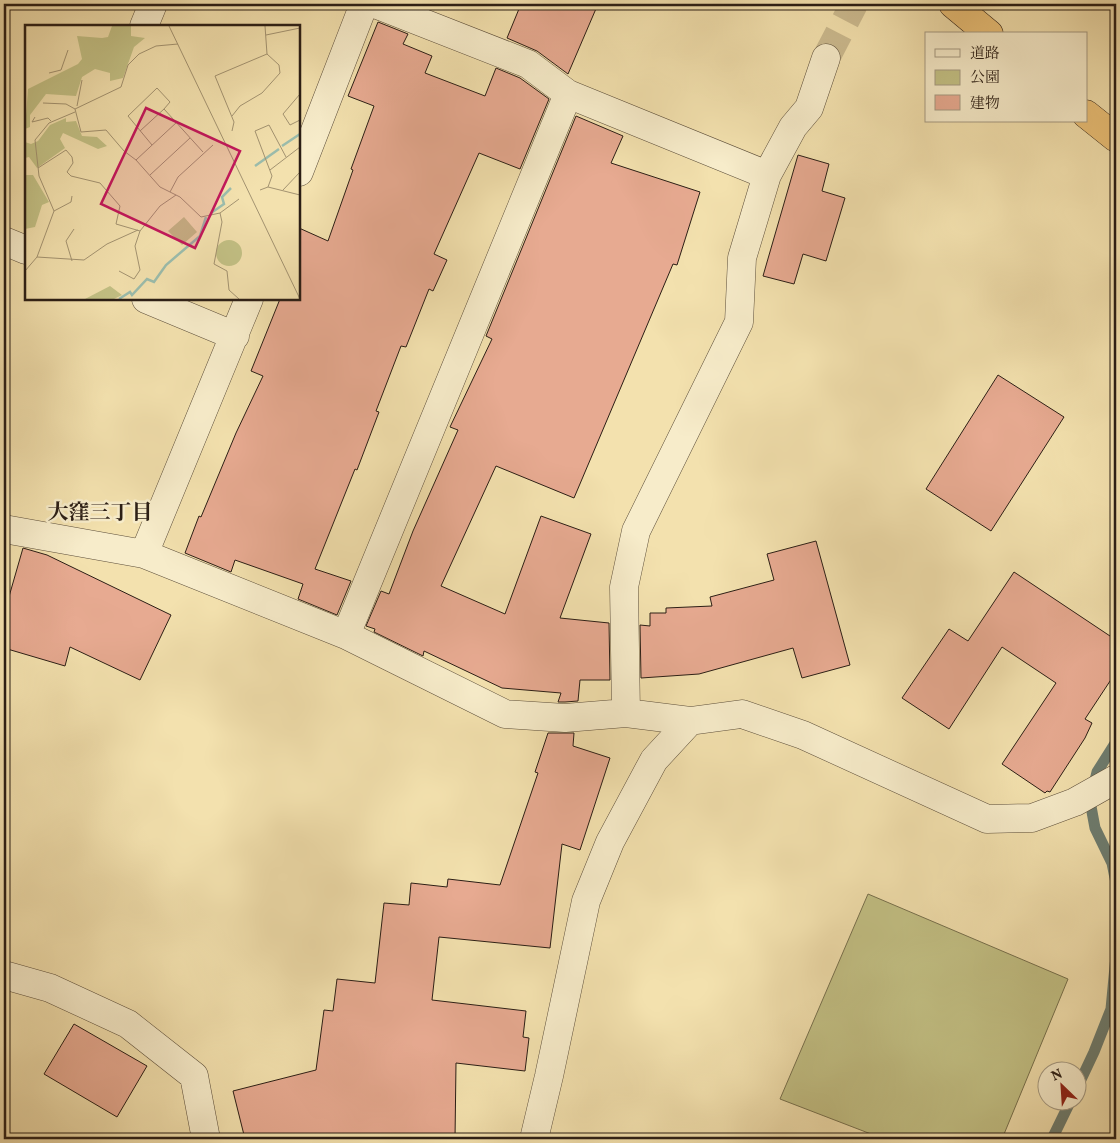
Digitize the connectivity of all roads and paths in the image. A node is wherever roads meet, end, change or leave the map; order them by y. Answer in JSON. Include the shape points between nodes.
{"nodes":[{"id":1,"x":153,"y":4,"type":"edge"},
{"id":2,"x":364,"y":4,"type":"edge"},
{"id":3,"x":375,"y":4,"type":"edge"},
{"id":4,"x":953,"y":4,"type":"edge"},
{"id":5,"x":144,"y":25,"type":"edge"},
{"id":6,"x":987,"y":32,"type":"edge"},
{"id":7,"x":826,"y":58,"type":"tunnel mouth"},
{"id":8,"x":568,"y":94,"type":"junction"},
{"id":9,"x":1088,"y":116,"type":"edge"},
{"id":10,"x":1116,"y":138,"type":"edge"},
{"id":11,"x":300,"y":169,"type":"edge"},
{"id":12,"x":767,"y":174,"type":"junction"},
{"id":13,"x":4,"y":241,"type":"edge"},
{"id":14,"x":25,"y":250,"type":"edge"},
{"id":15,"x":148,"y":300,"type":"edge"},
{"id":16,"x":250,"y":300,"type":"edge"},
{"id":17,"x":235,"y":336,"type":"junction"},
{"id":18,"x":4,"y":529,"type":"edge"},
{"id":19,"x":144,"y":554,"type":"junction"},
{"id":20,"x":346,"y":635,"type":"junction"},
{"id":21,"x":626,"y":713,"type":"junction"},
{"id":22,"x":690,"y":721,"type":"junction"},
{"id":23,"x":1115,"y":780,"type":"edge"},
{"id":24,"x":4,"y":975,"type":"edge"},
{"id":25,"x":206,"y":1139,"type":"edge"},
{"id":26,"x":534,"y":1139,"type":"edge"}],
"edges":[{"from":1,"to":5,"type":"street"},
{"from":2,"to":11,"type":"street"},
{"from":3,"to":8,"type":"street","via":[[528,64]]},
{"from":4,"to":6,"type":"highway"},
{"from":7,"to":12,"type":"street","via":[[809,108],[793,126]]},
{"from":8,"to":12,"type":"street"},
{"from":8,"to":20,"type":"street"},
{"from":9,"to":10,"type":"highway"},
{"from":12,"to":21,"type":"street","via":[[742,258],[739,322],[636,531],[624,587]]},
{"from":13,"to":14,"type":"street"},
{"from":15,"to":17,"type":"street"},
{"from":16,"to":17,"type":"street"},
{"from":17,"to":19,"type":"street"},
{"from":18,"to":19,"type":"street"},
{"from":19,"to":20,"type":"street"},
{"from":20,"to":21,"type":"street","via":[[505,714],[565,718]]},
{"from":21,"to":22,"type":"street"},
{"from":22,"to":23,"type":"street","via":[[742,714],[803,734],[986,820],[1032,818],[1075,802]]},
{"from":22,"to":26,"type":"street","via":[[654,760],[610,842],[586,901]]},
{"from":24,"to":25,"type":"street","via":[[50,988],[128,1024],[194,1076]]}]}
